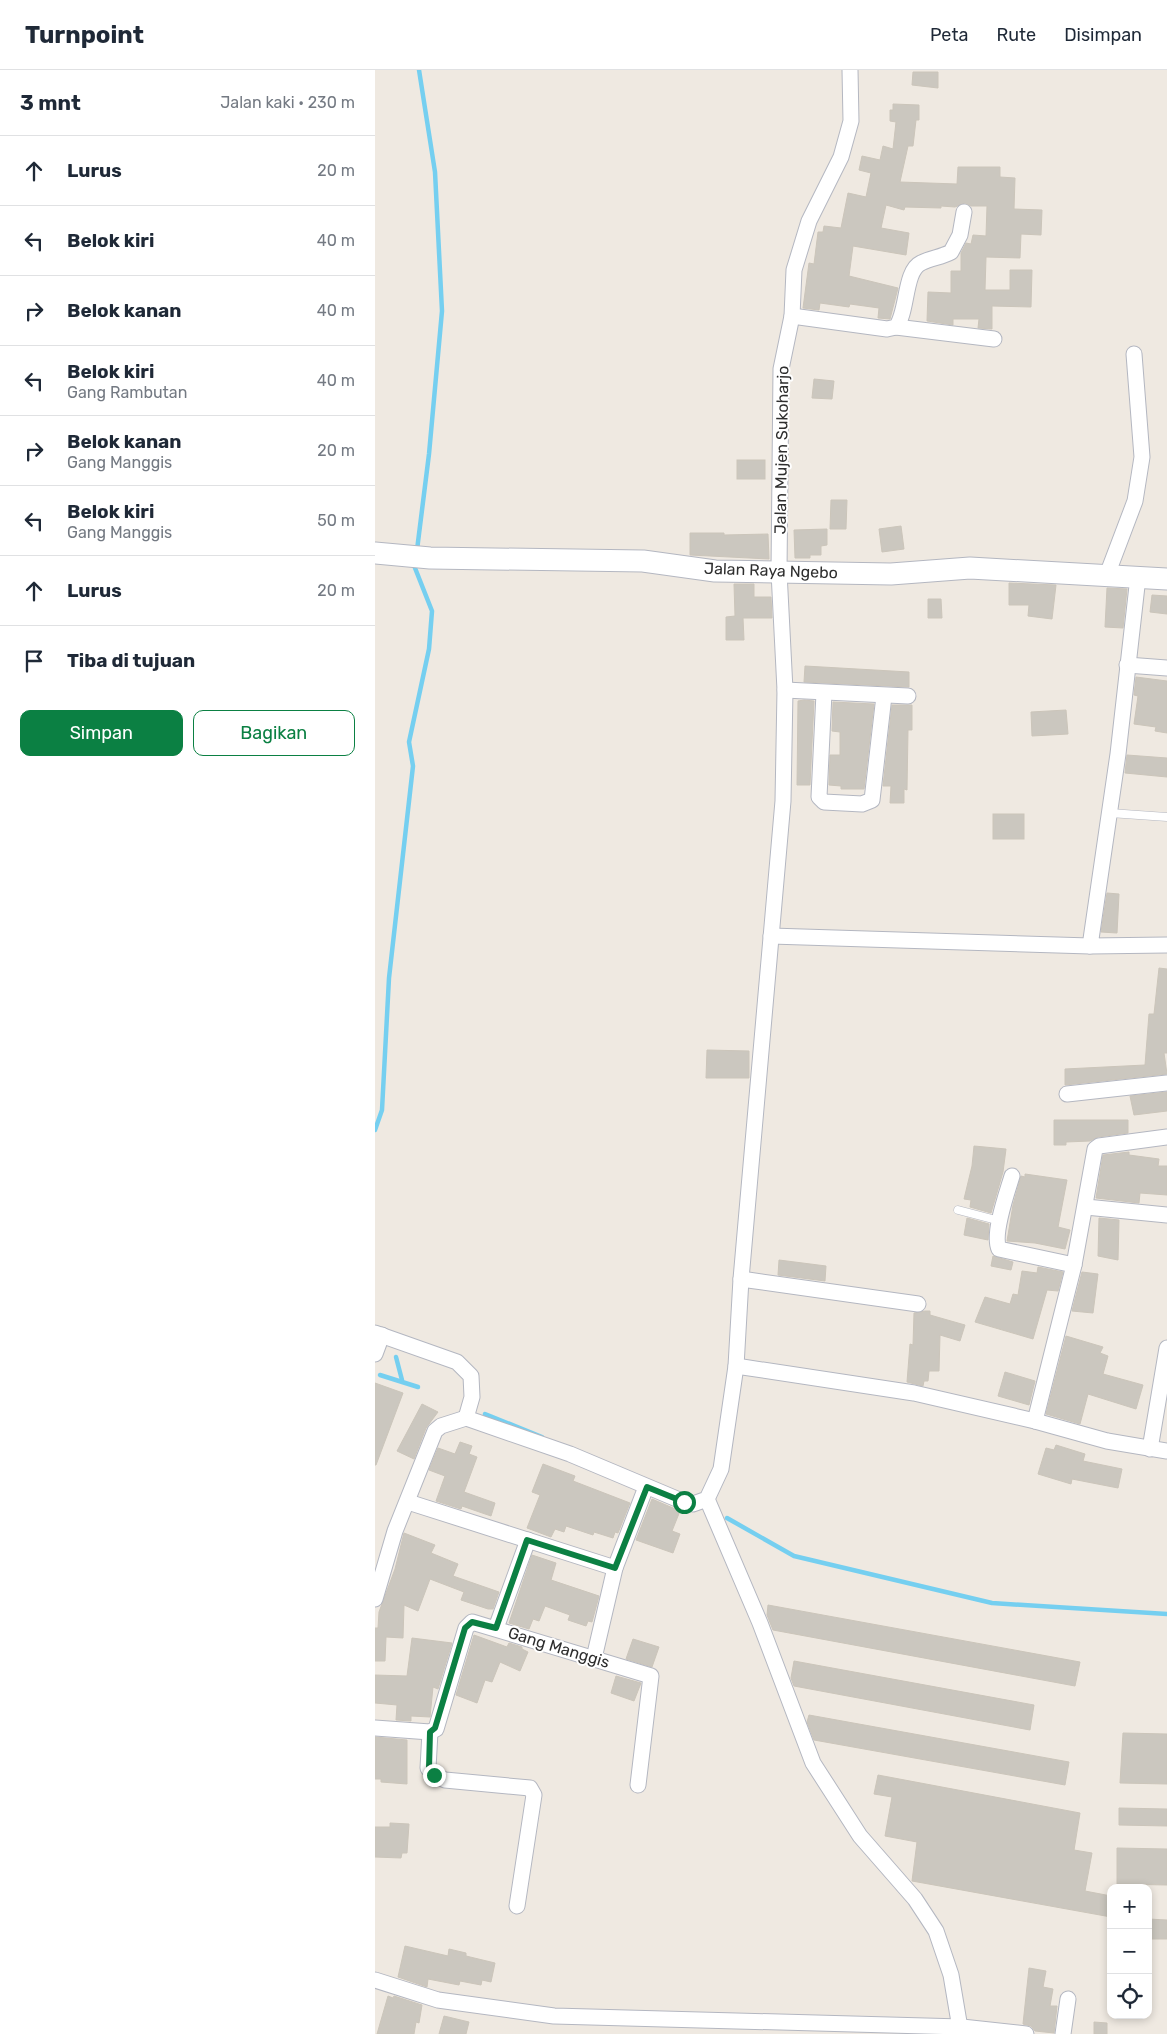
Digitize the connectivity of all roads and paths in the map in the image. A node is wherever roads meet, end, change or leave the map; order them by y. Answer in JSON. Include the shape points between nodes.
{"nodes":[{"id":1,"x":850,"y":70,"type":"edge"},
{"id":2,"x":964,"y":212,"type":"dead end"},
{"id":3,"x":792,"y":316,"type":"junction"},
{"id":4,"x":896,"y":327,"type":"junction"},
{"id":5,"x":995,"y":339,"type":"dead end"},
{"id":6,"x":1134,"y":354,"type":"dead end"},
{"id":7,"x":375,"y":553,"type":"edge"},
{"id":8,"x":779,"y":572,"type":"junction"},
{"id":9,"x":1107,"y":576,"type":"junction"},
{"id":10,"x":1138,"y":577,"type":"junction"},
{"id":11,"x":1167,"y":579,"type":"edge"},
{"id":12,"x":1127,"y":665,"type":"junction"},
{"id":13,"x":1167,"y":668,"type":"edge"},
{"id":14,"x":785,"y":690,"type":"junction"},
{"id":15,"x":824,"y":692,"type":"junction"},
{"id":16,"x":884,"y":696,"type":"junction"},
{"id":17,"x":908,"y":696,"type":"dead end"},
{"id":18,"x":1109,"y":813,"type":"junction"},
{"id":19,"x":1167,"y":817,"type":"edge"},
{"id":20,"x":771,"y":936,"type":"junction"},
{"id":21,"x":1167,"y":945,"type":"edge"},
{"id":22,"x":1090,"y":946,"type":"junction"},
{"id":23,"x":1167,"y":1083,"type":"edge"},
{"id":24,"x":1067,"y":1094,"type":"dead end"},
{"id":25,"x":1167,"y":1137,"type":"edge"},
{"id":26,"x":1012,"y":1176,"type":"dead end"},
{"id":27,"x":1086,"y":1207,"type":"junction"},
{"id":28,"x":958,"y":1210,"type":"dead end"},
{"id":29,"x":1167,"y":1215,"type":"edge"},
{"id":30,"x":1000,"y":1221,"type":"junction"},
{"id":31,"x":1074,"y":1265,"type":"junction"},
{"id":32,"x":741,"y":1279,"type":"junction"},
{"id":33,"x":918,"y":1304,"type":"dead end"},
{"id":34,"x":378,"y":1334,"type":"edge"},
{"id":35,"x":1167,"y":1348,"type":"edge"},
{"id":36,"x":375,"y":1354,"type":"edge"},
{"id":37,"x":736,"y":1366,"type":"junction"},
{"id":38,"x":465,"y":1418,"type":"junction"},
{"id":39,"x":1035,"y":1421,"type":"junction"},
{"id":40,"x":1151,"y":1449,"type":"junction"},
{"id":41,"x":1167,"y":1451,"type":"edge"},
{"id":42,"x":647,"y":1487,"type":"junction"},
{"id":43,"x":707,"y":1499,"type":"junction"},
{"id":44,"x":408,"y":1502,"type":"junction"},
{"id":45,"x":527,"y":1540,"type":"junction"},
{"id":46,"x":615,"y":1568,"type":"junction"},
{"id":47,"x":375,"y":1599,"type":"edge"},
{"id":48,"x":496,"y":1628,"type":"junction"},
{"id":49,"x":594,"y":1658,"type":"junction"},
{"id":50,"x":375,"y":1728,"type":"edge"},
{"id":51,"x":430,"y":1732,"type":"junction"},
{"id":52,"x":638,"y":1785,"type":"dead end"},
{"id":53,"x":517,"y":1906,"type":"dead end"},
{"id":54,"x":375,"y":1980,"type":"edge"},
{"id":55,"x":1068,"y":1999,"type":"dead end"},
{"id":56,"x":962,"y":2031,"type":"edge"},
{"id":57,"x":1026,"y":2034,"type":"edge"},
{"id":58,"x":1063,"y":2034,"type":"edge"}],
"edges":[{"from":1,"to":3,"type":"street","name":"Jalan Mujen Sukoharjo","via":[[851,121],[841,157],[809,221],[794,270]]},
{"from":2,"to":4,"type":"street","via":[[960,235],[951,252],[921,263],[912,272],[901,320]]},
{"from":3,"to":4,"type":"street","via":[[887,329]]},
{"from":3,"to":8,"type":"street","name":"Jalan Mujen Sukoharjo","via":[[781,369]]},
{"from":4,"to":5,"type":"street"},
{"from":6,"to":9,"type":"street","via":[[1143,457],[1135,501]]},
{"from":7,"to":8,"type":"street","name":"Jalan Raya Ngebo","via":[[430,558],[643,561],[715,571]]},
{"from":8,"to":9,"type":"street","name":"Jalan Raya Ngebo","via":[[891,574],[970,568]]},
{"from":8,"to":14,"type":"street","name":"Jalan Mujen Sukoharjo"},
{"from":9,"to":10,"type":"street","name":"Jalan Raya Ngebo"},
{"from":10,"to":11,"type":"street","name":"Jalan Raya Ngebo"},
{"from":10,"to":12,"type":"street"},
{"from":12,"to":13,"type":"street"},
{"from":12,"to":18,"type":"street"},
{"from":14,"to":15,"type":"street"},
{"from":14,"to":20,"type":"street","name":"Jalan Mujen Sukoharjo","via":[[783,801]]},
{"from":15,"to":16,"type":"street"},
{"from":15,"to":16,"type":"street","via":[[819,797],[823,802],[862,804],[872,800]]},
{"from":16,"to":17,"type":"street"},
{"from":18,"to":19,"type":"lane"},
{"from":18,"to":22,"type":"street"},
{"from":20,"to":22,"type":"street"},
{"from":20,"to":32,"type":"street","name":"Jalan Mujen Sukoharjo"},
{"from":21,"to":22,"type":"street"},
{"from":23,"to":24,"type":"street"},
{"from":25,"to":27,"type":"street","via":[[1095,1148]]},
{"from":26,"to":30,"type":"street"},
{"from":27,"to":29,"type":"street"},
{"from":27,"to":31,"type":"street"},
{"from":28,"to":30,"type":"lane"},
{"from":30,"to":31,"type":"street","via":[[999,1249]]},
{"from":31,"to":39,"type":"street"},
{"from":32,"to":33,"type":"street"},
{"from":32,"to":37,"type":"street","name":"Jalan Mujen Sukoharjo"},
{"from":34,"to":36,"type":"street"},
{"from":34,"to":38,"type":"street","via":[[457,1362],[471,1376],[472,1397]]},
{"from":35,"to":40,"type":"street"},
{"from":37,"to":39,"type":"street","via":[[914,1392]]},
{"from":37,"to":43,"type":"street","name":"Jalan Mujen Sukoharjo","via":[[721,1468]]},
{"from":38,"to":42,"type":"street","via":[[570,1454]]},
{"from":38,"to":44,"type":"street","via":[[435,1431]]},
{"from":39,"to":40,"type":"street","via":[[1107,1441]]},
{"from":40,"to":41,"type":"street"},
{"from":42,"to":43,"type":"street","via":[[693,1504]]},
{"from":42,"to":46,"type":"street"},
{"from":43,"to":56,"type":"street","via":[[760,1623],[813,1763],[860,1836],[915,1899],[936,1931],[951,1976]]},
{"from":44,"to":45,"type":"street"},
{"from":44,"to":47,"type":"street","via":[[395,1531]]},
{"from":45,"to":46,"type":"street"},
{"from":45,"to":48,"type":"street"},
{"from":46,"to":49,"type":"street"},
{"from":48,"to":49,"type":"street","name":"Gang Manggis"},
{"from":48,"to":51,"type":"street","name":"Gang Manggis","via":[[472,1622],[465,1628],[435,1728]]},
{"from":49,"to":52,"type":"street","name":"Gang Manggis","via":[[651,1676]]},
{"from":50,"to":51,"type":"street"},
{"from":51,"to":53,"type":"street","via":[[429,1768],[434,1775],[445,1780],[530,1788],[534,1795]]},
{"from":54,"to":56,"type":"street","via":[[438,2000],[554,2016]]},
{"from":55,"to":58,"type":"street"},
{"from":56,"to":57,"type":"street"}]}
